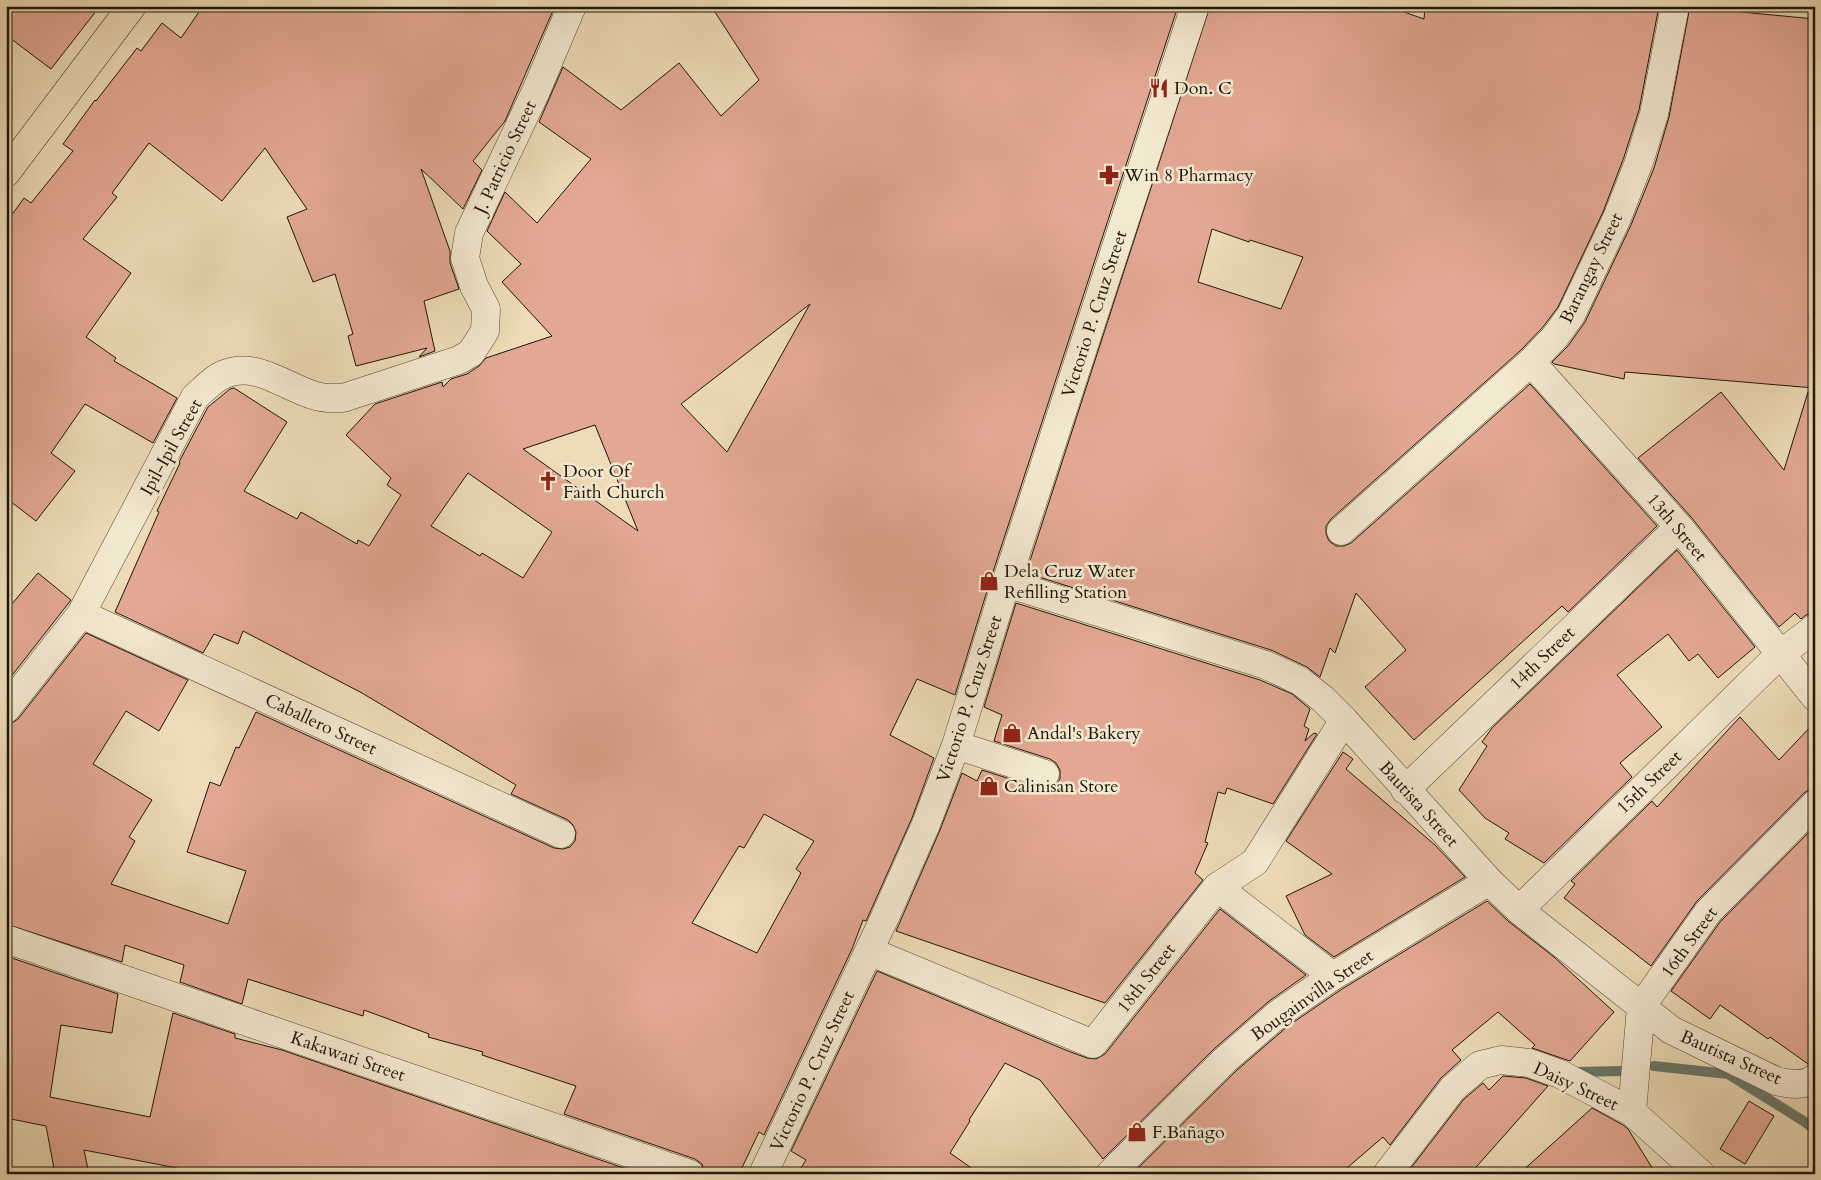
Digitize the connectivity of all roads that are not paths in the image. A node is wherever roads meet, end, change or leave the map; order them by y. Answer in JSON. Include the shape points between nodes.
{"nodes":[{"id":1,"x":132,"y":6,"type":"edge"},
{"id":2,"x":572,"y":6,"type":"edge"},
{"id":3,"x":1195,"y":6,"type":"edge"},
{"id":4,"x":1675,"y":6,"type":"edge"},
{"id":5,"x":6,"y":173,"type":"edge"},
{"id":6,"x":486,"y":309,"type":"joint"},
{"id":7,"x":1531,"y":362,"type":"junction"},
{"id":8,"x":1679,"y":526,"type":"junction"},
{"id":9,"x":1341,"y":531,"type":"dead end"},
{"id":10,"x":1006,"y":583,"type":"junction"},
{"id":11,"x":81,"y":614,"type":"junction"},
{"id":12,"x":1815,"y":628,"type":"edge"},
{"id":13,"x":1780,"y":655,"type":"junction"},
{"id":14,"x":1815,"y":697,"type":"edge"},
{"id":15,"x":6,"y":709,"type":"edge"},
{"id":16,"x":1344,"y":720,"type":"junction"},
{"id":17,"x":956,"y":745,"type":"junction"},
{"id":18,"x":1045,"y":774,"type":"dead end"},
{"id":19,"x":1405,"y":790,"type":"junction"},
{"id":20,"x":1815,"y":804,"type":"edge"},
{"id":21,"x":561,"y":834,"type":"dead end"},
{"id":22,"x":1489,"y":881,"type":"junction"},
{"id":23,"x":1217,"y":887,"type":"junction"},
{"id":24,"x":1519,"y":910,"type":"junction"},
{"id":25,"x":6,"y":939,"type":"edge"},
{"id":26,"x":869,"y":951,"type":"junction"},
{"id":27,"x":1333,"y":976,"type":"junction"},
{"id":28,"x":1640,"y":1019,"type":"junction"},
{"id":29,"x":1808,"y":1081,"type":"edge"},
{"id":30,"x":1633,"y":1106,"type":"junction"},
{"id":31,"x":690,"y":1174,"type":"edge"},
{"id":32,"x":763,"y":1174,"type":"edge"},
{"id":33,"x":1110,"y":1174,"type":"edge"},
{"id":34,"x":1387,"y":1174,"type":"edge"},
{"id":35,"x":1701,"y":1174,"type":"edge"}],
"edges":[{"from":1,"to":5,"type":"main road"},
{"from":2,"to":6,"type":"street","name":"J. Patricio Street","via":[[469,233],[466,265]]},
{"from":3,"to":10,"type":"street","name":"Victorio P. Cruz Street"},
{"from":4,"to":7,"type":"street","name":"Barangay Street","via":[[1654,114],[1617,218],[1570,315],[1555,337]]},
{"from":6,"to":11,"type":"street","name":"Ipil-Ipil Street","via":[[485,331],[471,353],[459,360],[343,398],[315,396],[260,372],[243,369],[224,374],[195,397]]},
{"from":7,"to":8,"type":"street","name":"13th Street"},
{"from":7,"to":9,"type":"street","name":"Barangay Street"},
{"from":8,"to":13,"type":"street","name":"13th Street"},
{"from":8,"to":19,"type":"street","name":"14th Street"},
{"from":10,"to":16,"type":"street","name":"Bautista Street","via":[[1266,665],[1300,681]]},
{"from":10,"to":17,"type":"street","name":"Victorio P. Cruz Street"},
{"from":11,"to":15,"type":"street","name":"Ipil-Ipil Street"},
{"from":11,"to":21,"type":"street","name":"Caballero Street"},
{"from":12,"to":13,"type":"street","name":"15th Street"},
{"from":13,"to":14,"type":"street","name":"13th Street"},
{"from":13,"to":24,"type":"street","name":"15th Street"},
{"from":16,"to":19,"type":"street","name":"Bautista Street"},
{"from":16,"to":23,"type":"street","name":"18th Street","via":[[1255,862]]},
{"from":17,"to":18,"type":"street"},
{"from":17,"to":26,"type":"street","name":"Victorio P. Cruz Street","via":[[926,824]]},
{"from":19,"to":22,"type":"street","name":"Bautista Street"},
{"from":20,"to":28,"type":"street","name":"16th Street","via":[[1708,912]]},
{"from":22,"to":24,"type":"street","name":"Bautista Street"},
{"from":22,"to":27,"type":"street","name":"Bougainvilla Street"},
{"from":23,"to":26,"type":"street","name":"18th Street","via":[[1093,1044]]},
{"from":23,"to":27,"type":"street"},
{"from":24,"to":28,"type":"street","name":"Bautista Street"},
{"from":25,"to":31,"type":"street","name":"Kakawati Street"},
{"from":26,"to":32,"type":"street","name":"Victorio P. Cruz Street"},
{"from":27,"to":33,"type":"street","name":"Bougainvilla Street","via":[[1278,1014],[1225,1060]]},
{"from":28,"to":29,"type":"street","name":"Bautista Street","via":[[1671,1030],[1776,1081],[1794,1084]]},
{"from":28,"to":30,"type":"street"},
{"from":30,"to":34,"type":"street","name":"Daisy Street","via":[[1530,1063],[1501,1060],[1480,1066],[1453,1088]]},
{"from":30,"to":35,"type":"street","name":"Daisy Street"}]}
